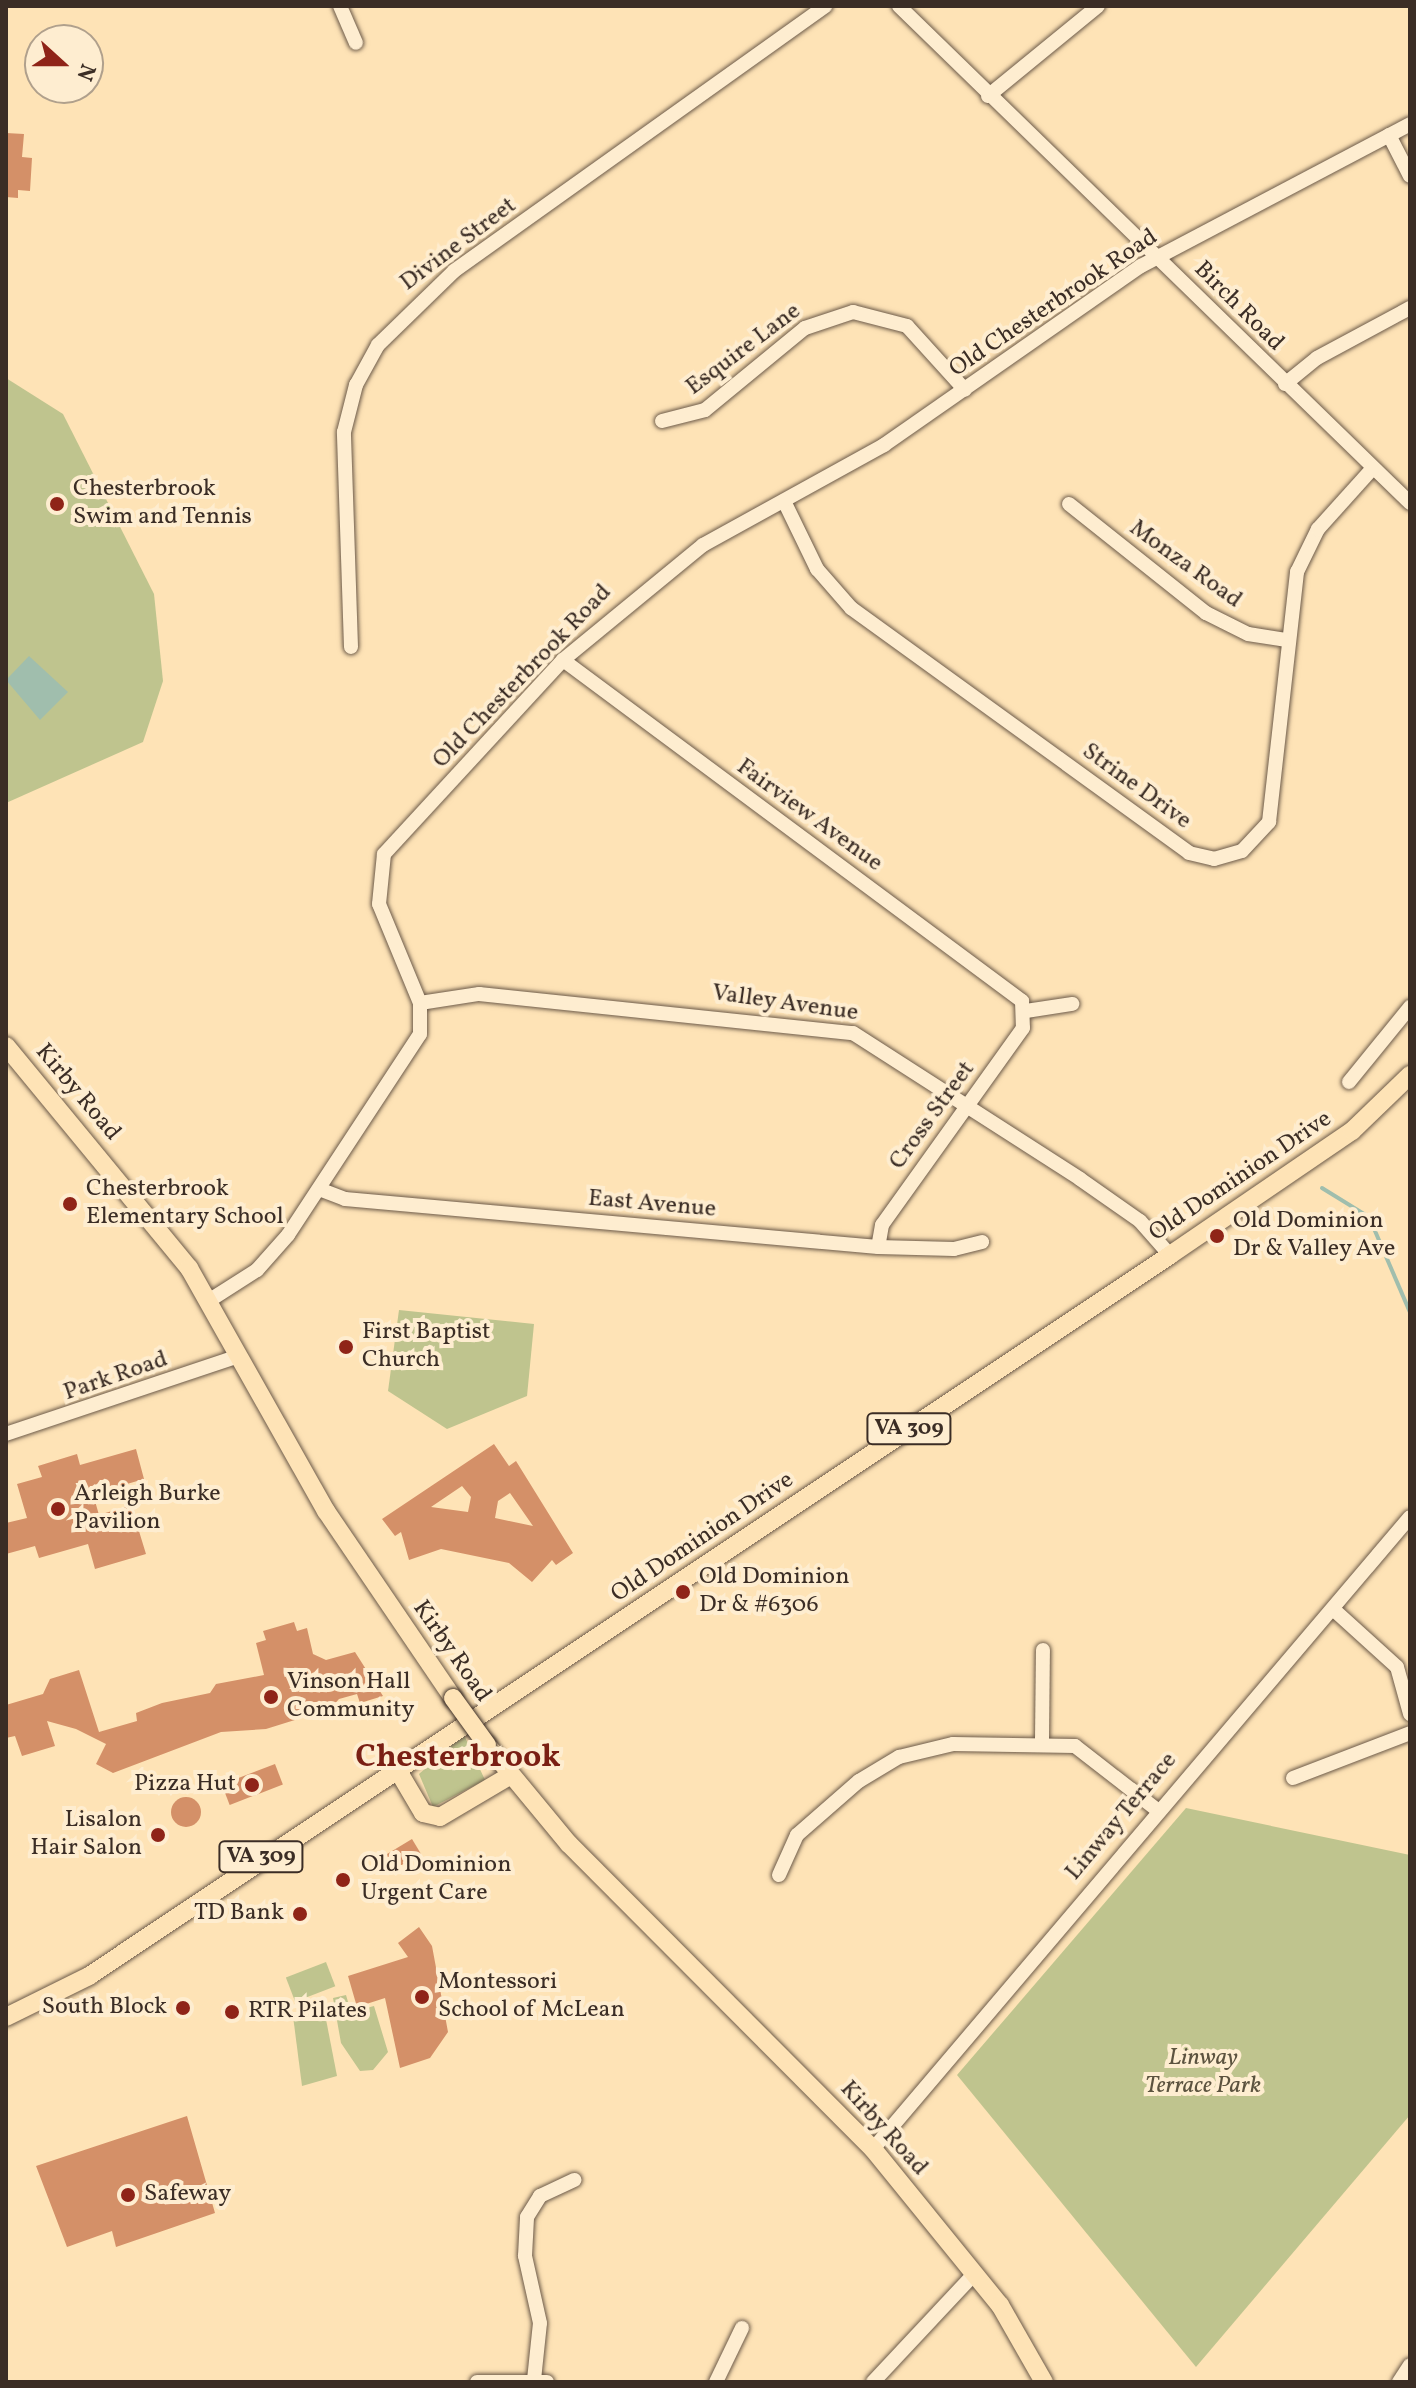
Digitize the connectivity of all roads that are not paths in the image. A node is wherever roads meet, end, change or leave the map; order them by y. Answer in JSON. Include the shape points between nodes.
{"nodes":[{"id":1,"x":340,"y":6,"type":"edge"},
{"id":2,"x":825,"y":6,"type":"edge"},
{"id":3,"x":899,"y":6,"type":"edge"},
{"id":4,"x":1098,"y":6,"type":"edge"},
{"id":5,"x":356,"y":43,"type":"dead end"},
{"id":6,"x":988,"y":96,"type":"junction"},
{"id":7,"x":1410,"y":124,"type":"edge"},
{"id":8,"x":1389,"y":135,"type":"junction"},
{"id":9,"x":1410,"y":176,"type":"edge"},
{"id":10,"x":1156,"y":259,"type":"junction"},
{"id":11,"x":1410,"y":308,"type":"edge"},
{"id":12,"x":1285,"y":384,"type":"junction"},
{"id":13,"x":965,"y":390,"type":"junction"},
{"id":14,"x":662,"y":421,"type":"dead end"},
{"id":15,"x":1373,"y":468,"type":"junction"},
{"id":16,"x":784,"y":501,"type":"junction"},
{"id":17,"x":1410,"y":503,"type":"edge"},
{"id":18,"x":1069,"y":504,"type":"dead end"},
{"id":19,"x":1286,"y":640,"type":"junction"},
{"id":20,"x":351,"y":647,"type":"dead end"},
{"id":21,"x":563,"y":660,"type":"junction"},
{"id":22,"x":420,"y":1003,"type":"junction"},
{"id":23,"x":1072,"y":1004,"type":"dead end"},
{"id":24,"x":1410,"y":1007,"type":"edge"},
{"id":25,"x":1026,"y":1011,"type":"junction"},
{"id":26,"x":6,"y":1046,"type":"edge"},
{"id":27,"x":1410,"y":1075,"type":"edge"},
{"id":28,"x":1349,"y":1082,"type":"dead end"},
{"id":29,"x":969,"y":1103,"type":"junction"},
{"id":30,"x":319,"y":1189,"type":"junction"},
{"id":31,"x":982,"y":1242,"type":"dead end"},
{"id":32,"x":878,"y":1247,"type":"junction"},
{"id":33,"x":1170,"y":1255,"type":"junction"},
{"id":34,"x":210,"y":1300,"type":"junction"},
{"id":35,"x":239,"y":1356,"type":"junction"},
{"id":36,"x":6,"y":1434,"type":"edge"},
{"id":37,"x":1410,"y":1517,"type":"edge"},
{"id":38,"x":1333,"y":1609,"type":"junction"},
{"id":39,"x":1043,"y":1650,"type":"dead end"},
{"id":40,"x":1410,"y":1714,"type":"edge"},
{"id":41,"x":1410,"y":1733,"type":"edge"},
{"id":42,"x":1042,"y":1740,"type":"junction"},
{"id":43,"x":397,"y":1769,"type":"junction"},
{"id":44,"x":511,"y":1775,"type":"junction"},
{"id":45,"x":1293,"y":1778,"type":"dead end"},
{"id":46,"x":1156,"y":1809,"type":"junction"},
{"id":47,"x":779,"y":1875,"type":"dead end"},
{"id":48,"x":6,"y":2017,"type":"edge"},
{"id":49,"x":873,"y":2149,"type":"junction"},
{"id":50,"x":574,"y":2180,"type":"dead end"},
{"id":51,"x":975,"y":2273,"type":"junction"},
{"id":52,"x":742,"y":2328,"type":"dead end"},
{"id":53,"x":1410,"y":2365,"type":"edge"},
{"id":54,"x":540,"y":2381,"type":"edge"},
{"id":55,"x":477,"y":2382,"type":"edge"},
{"id":56,"x":716,"y":2382,"type":"edge"},
{"id":57,"x":873,"y":2382,"type":"edge"},
{"id":58,"x":1044,"y":2382,"type":"edge"},
{"id":59,"x":1399,"y":2382,"type":"edge"}],
"edges":[{"from":1,"to":5,"type":"street"},
{"from":2,"to":20,"type":"street","name":"Divine Street","via":[[454,271],[378,345],[356,385],[344,432]]},
{"from":3,"to":6,"type":"street","name":"Birch Road"},
{"from":4,"to":6,"type":"street"},
{"from":6,"to":10,"type":"street","name":"Birch Road"},
{"from":7,"to":8,"type":"street","name":"Old Chesterbrook Road"},
{"from":8,"to":9,"type":"street"},
{"from":8,"to":10,"type":"street","name":"Old Chesterbrook Road"},
{"from":10,"to":12,"type":"street","name":"Birch Road"},
{"from":10,"to":13,"type":"street","name":"Old Chesterbrook Road"},
{"from":11,"to":12,"type":"street","via":[[1317,358]]},
{"from":12,"to":15,"type":"street","name":"Birch Road"},
{"from":13,"to":14,"type":"street","name":"Esquire Lane","via":[[907,326],[853,312],[805,328],[705,410]]},
{"from":13,"to":16,"type":"street","name":"Old Chesterbrook Road"},
{"from":15,"to":17,"type":"street","name":"Birch Road"},
{"from":15,"to":19,"type":"street","name":"Strine Drive","via":[[1307,548]]},
{"from":16,"to":19,"type":"street","name":"Strine Drive","via":[[817,569],[851,608],[1201,857],[1242,851],[1269,822]]},
{"from":16,"to":21,"type":"street","name":"Old Chesterbrook Road","via":[[667,569]]},
{"from":18,"to":19,"type":"street","name":"Monza Road","via":[[1206,613],[1248,634]]},
{"from":21,"to":22,"type":"street","name":"Old Chesterbrook Road","via":[[384,854],[379,904]]},
{"from":21,"to":25,"type":"street","name":"Fairview Avenue","via":[[1016,993]]},
{"from":22,"to":29,"type":"street","name":"Valley Avenue","via":[[479,994],[853,1033]]},
{"from":22,"to":30,"type":"street","name":"Old Chesterbrook Road","via":[[415,1045]]},
{"from":23,"to":25,"type":"street"},
{"from":24,"to":28,"type":"street"},
{"from":25,"to":29,"type":"street","name":"Cross Street","via":[[1023,1028]]},
{"from":26,"to":34,"type":"main road","name":"Kirby Road","via":[[158,1226]]},
{"from":27,"to":33,"type":"main road","name":"Old Dominion Drive","number":"VA 309","via":[[1352,1131]]},
{"from":29,"to":32,"type":"street","name":"Cross Street","via":[[882,1225]]},
{"from":29,"to":33,"type":"street","name":"Valley Avenue","via":[[1140,1221]]},
{"from":30,"to":32,"type":"street","name":"East Avenue","via":[[360,1201]]},
{"from":30,"to":34,"type":"street","name":"Old Chesterbrook Road","via":[[257,1270]]},
{"from":31,"to":32,"type":"street","name":"East Avenue","via":[[954,1249]]},
{"from":33,"to":43,"type":"main road","name":"Old Dominion Drive","number":"VA 309"},
{"from":34,"to":35,"type":"main road","name":"Kirby Road"},
{"from":35,"to":36,"type":"street","name":"Park Road"},
{"from":35,"to":44,"type":"main road","name":"Kirby Road","bridge":true,"via":[[334,1525]]},
{"from":37,"to":38,"type":"street","name":"Linway Terrace"},
{"from":38,"to":40,"type":"street","via":[[1397,1667]]},
{"from":38,"to":46,"type":"street","name":"Linway Terrace"},
{"from":39,"to":42,"type":"street"},
{"from":41,"to":45,"type":"street"},
{"from":42,"to":46,"type":"street","via":[[1090,1754]]},
{"from":42,"to":47,"type":"street","via":[[953,1744],[877,1769],[797,1835]]},
{"from":43,"to":44,"type":"main road","via":[[431,1817],[458,1809]]},
{"from":43,"to":48,"type":"main road","name":"Old Dominion Drive","number":"VA 309","via":[[89,1976]]},
{"from":44,"to":49,"type":"main road","name":"Kirby Road","via":[[569,1844]]},
{"from":46,"to":49,"type":"street","name":"Linway Terrace"},
{"from":49,"to":51,"type":"main road","name":"Kirby Road"},
{"from":50,"to":54,"type":"street","via":[[540,2196],[527,2217],[525,2256],[540,2323]]},
{"from":51,"to":57,"type":"street"},
{"from":51,"to":58,"type":"main road","name":"Kirby Road"},
{"from":52,"to":56,"type":"street"},
{"from":53,"to":59,"type":"street"},
{"from":54,"to":55,"type":"street"}]}
